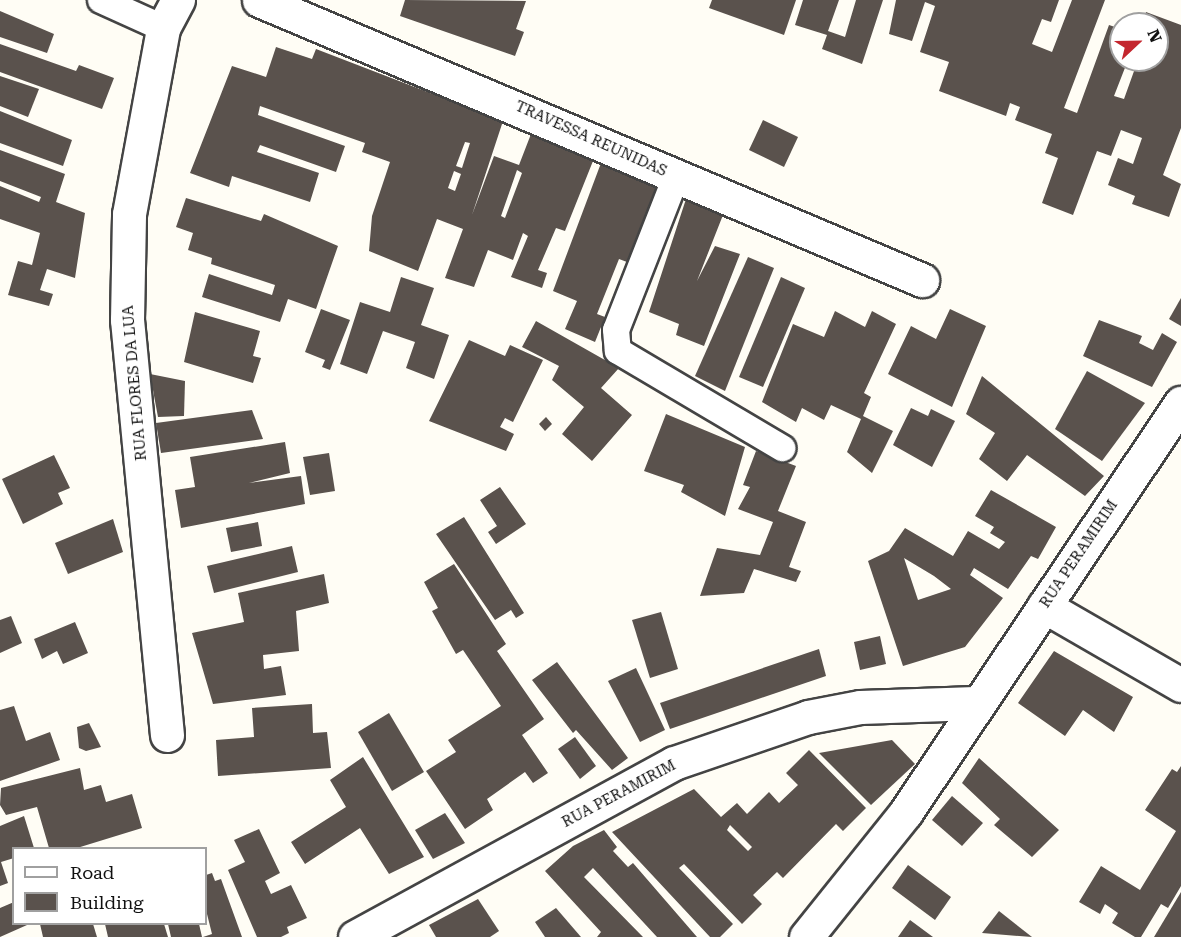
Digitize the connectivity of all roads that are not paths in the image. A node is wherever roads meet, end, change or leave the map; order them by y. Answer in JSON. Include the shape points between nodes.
{"nodes":[{"id":1,"x":101,"y":0,"type":"edge"},
{"id":2,"x":259,"y":0,"type":"edge"},
{"id":3,"x":170,"y":14,"type":"edge"},
{"id":4,"x":676,"y":177,"type":"junction"},
{"id":5,"x":922,"y":280,"type":"dead end"},
{"id":6,"x":1181,"y":403,"type":"edge"},
{"id":7,"x":782,"y":448,"type":"dead end"},
{"id":8,"x":1044,"y":606,"type":"junction"},
{"id":9,"x":1181,"y":684,"type":"edge"},
{"id":10,"x":975,"y":703,"type":"junction"},
{"id":11,"x":167,"y":735,"type":"dead end"},
{"id":12,"x":355,"y":937,"type":"edge"},
{"id":13,"x":806,"y":937,"type":"edge"}],
"edges":[{"from":1,"to":3,"type":"lane"},
{"from":2,"to":4,"type":"street","name":"TRAVESSA REUNIDAS"},
{"from":3,"to":11,"type":"street","name":"RUA FLORES DA LUA","via":[[129,214],[127,320]]},
{"from":4,"to":5,"type":"street","name":"TRAVESSA REUNIDAS"},
{"from":4,"to":7,"type":"lane","via":[[616,330],[618,351]]},
{"from":6,"to":8,"type":"street","name":"RUA PERAMIRIM"},
{"from":8,"to":9,"type":"street"},
{"from":8,"to":10,"type":"street","name":"RUA PERAMIRIM"},
{"from":10,"to":12,"type":"street","name":"RUA PERAMIRIM","via":[[860,707],[808,717],[674,764]]},
{"from":10,"to":13,"type":"street","name":"RUA PERAMIRIM","via":[[906,812]]}]}
